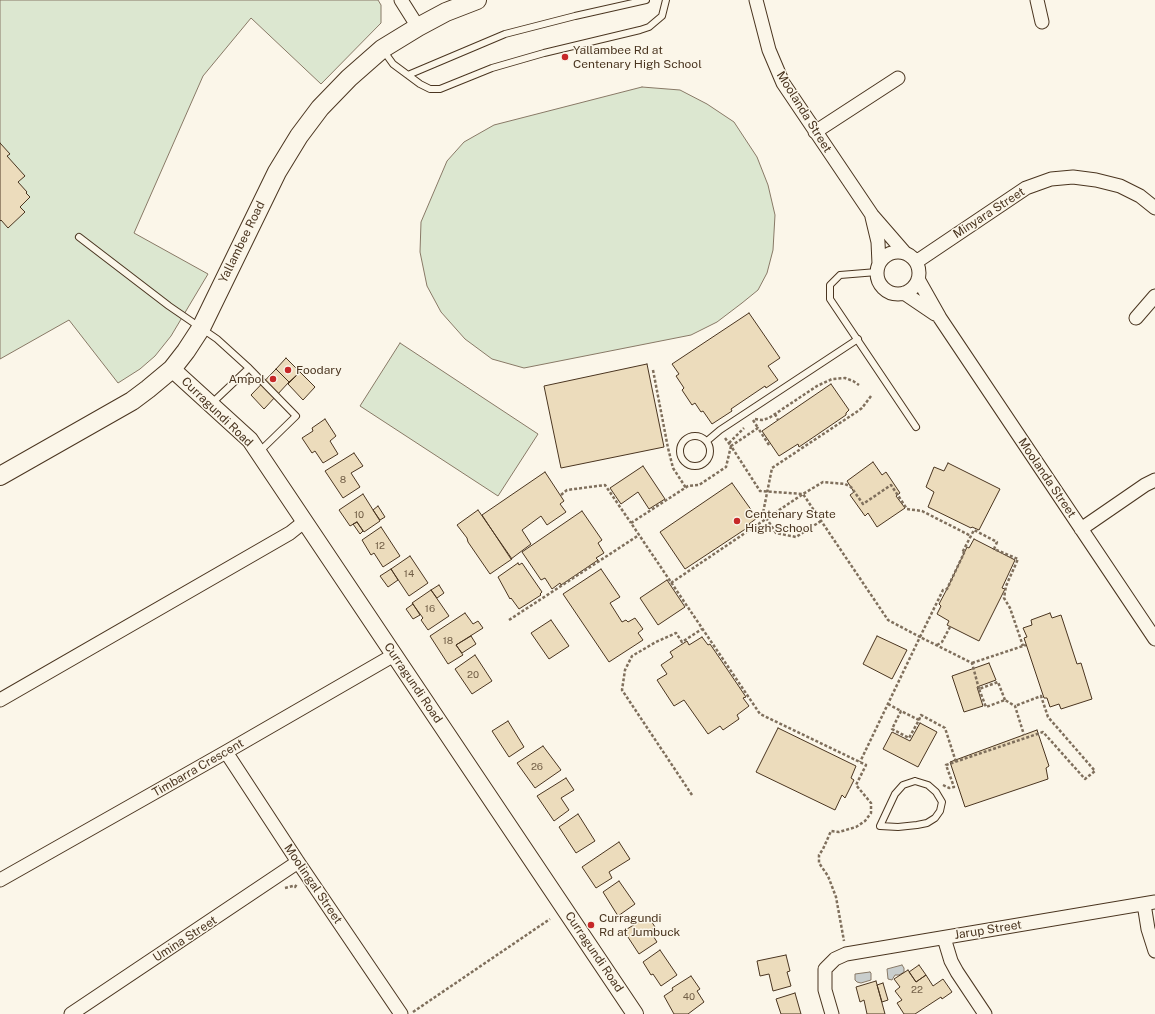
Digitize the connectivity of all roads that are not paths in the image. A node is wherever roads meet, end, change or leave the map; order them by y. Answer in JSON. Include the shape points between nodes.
{"nodes":[{"id":1,"x":401,"y":0,"type":"edge"},
{"id":2,"x":477,"y":0,"type":"edge"},
{"id":3,"x":646,"y":0,"type":"edge"},
{"id":4,"x":666,"y":0,"type":"edge"},
{"id":5,"x":756,"y":0,"type":"edge"},
{"id":6,"x":1037,"y":0,"type":"edge"},
{"id":7,"x":1042,"y":22,"type":"dead end"},
{"id":8,"x":418,"y":27,"type":"junction"},
{"id":9,"x":382,"y":49,"type":"junction"},
{"id":10,"x":408,"y":75,"type":"junction"},
{"id":11,"x":898,"y":78,"type":"dead end"},
{"id":12,"x":815,"y":132,"type":"junction"},
{"id":13,"x":1155,"y":208,"type":"edge"},
{"id":14,"x":872,"y":215,"type":"junction"},
{"id":15,"x":79,"y":237,"type":"dead end"},
{"id":16,"x":905,"y":254,"type":"junction"},
{"id":17,"x":916,"y":262,"type":"junction"},
{"id":18,"x":878,"y":268,"type":"junction"},
{"id":19,"x":918,"y":279,"type":"junction"},
{"id":20,"x":904,"y":293,"type":"junction"},
{"id":21,"x":1155,"y":296,"type":"edge"},
{"id":22,"x":940,"y":318,"type":"junction"},
{"id":23,"x":1136,"y":318,"type":"dead end"},
{"id":24,"x":200,"y":328,"type":"junction"},
{"id":25,"x":858,"y":339,"type":"junction"},
{"id":26,"x":248,"y":368,"type":"junction"},
{"id":27,"x":172,"y":369,"type":"junction"},
{"id":28,"x":212,"y":404,"type":"junction"},
{"id":29,"x":916,"y":427,"type":"dead end"},
{"id":30,"x":707,"y":441,"type":"junction"},
{"id":31,"x":258,"y":453,"type":"junction"},
{"id":32,"x":0,"y":476,"type":"edge"},
{"id":33,"x":1155,"y":480,"type":"edge"},
{"id":34,"x":305,"y":521,"type":"junction"},
{"id":35,"x":1082,"y":529,"type":"junction"},
{"id":36,"x":1155,"y":639,"type":"edge"},
{"id":37,"x":394,"y":655,"type":"junction"},
{"id":38,"x":0,"y":700,"type":"edge"},
{"id":39,"x":226,"y":752,"type":"junction"},
{"id":40,"x":884,"y":816,"type":"joint"},
{"id":41,"x":298,"y":862,"type":"junction"},
{"id":42,"x":0,"y":880,"type":"edge"},
{"id":43,"x":1149,"y":903,"type":"edge"},
{"id":44,"x":944,"y":938,"type":"junction"},
{"id":45,"x":1155,"y":951,"type":"edge"},
{"id":46,"x":71,"y":1014,"type":"edge"},
{"id":47,"x":401,"y":1014,"type":"edge"},
{"id":48,"x":635,"y":1014,"type":"edge"},
{"id":49,"x":832,"y":1014,"type":"edge"},
{"id":50,"x":985,"y":1014,"type":"edge"}],
"edges":[{"from":1,"to":8,"type":"street"},
{"from":2,"to":8,"type":"main road","name":"Yallambee Road"},
{"from":3,"to":10,"type":"lane","via":[[505,34]]},
{"from":4,"to":10,"type":"lane","via":[[662,16],[649,27],[492,68],[440,89],[430,89]]},
{"from":5,"to":12,"type":"street","name":"Moolanda Street","via":[[769,50],[780,76]]},
{"from":6,"to":7,"type":"street"},
{"from":8,"to":9,"type":"main road","name":"Yallambee Road"},
{"from":9,"to":10,"type":"lane","via":[[393,64]]},
{"from":9,"to":24,"type":"main road","name":"Yallambee Road","via":[[320,108],[299,136],[276,172]]},
{"from":11,"to":12,"type":"street"},
{"from":12,"to":14,"type":"street","name":"Moolanda Street"},
{"from":13,"to":17,"type":"street","name":"Minyara Street","via":[[1140,196],[1120,186],[1072,177],[1050,179],[1026,188]]},
{"from":14,"to":16,"type":"street","name":"Moolanda Street"},
{"from":14,"to":18,"type":"street","name":"Moolanda Street","via":[[878,242]]},
{"from":15,"to":24,"type":"lane"},
{"from":16,"to":17,"type":"street"},
{"from":16,"to":18,"type":"street","via":[[888,254]]},
{"from":17,"to":19,"type":"street"},
{"from":18,"to":20,"type":"street","via":[[878,279],[885,290],[891,293]]},
{"from":18,"to":25,"type":"lane","via":[[840,275],[830,285],[830,299]]},
{"from":19,"to":20,"type":"street","via":[[916,285]]},
{"from":19,"to":22,"type":"street","name":"Moolanda Street"},
{"from":20,"to":22,"type":"street","name":"Moolanda Street"},
{"from":21,"to":23,"type":"street"},
{"from":22,"to":35,"type":"street","name":"Moolanda Street"},
{"from":24,"to":26,"type":"lane","via":[[217,339]]},
{"from":24,"to":27,"type":"main road","name":"Yallambee Road"},
{"from":25,"to":29,"type":"lane"},
{"from":25,"to":30,"type":"lane"},
{"from":26,"to":28,"type":"lane"},
{"from":26,"to":31,"type":"lane","via":[[296,416]]},
{"from":27,"to":28,"type":"street","name":"Curragundi Road"},
{"from":27,"to":32,"type":"main road","name":"Yallambee Road","via":[[132,400]]},
{"from":28,"to":31,"type":"street","name":"Curragundi Road","via":[[250,440]]},
{"from":30,"to":30,"type":"lane","via":[[711,450],[704,464],[694,467],[685,463],[680,454],[684,440],[693,436]]},
{"from":31,"to":34,"type":"street","name":"Curragundi Road"},
{"from":33,"to":35,"type":"street"},
{"from":34,"to":37,"type":"street","name":"Curragundi Road"},
{"from":34,"to":38,"type":"street","via":[[283,537]]},
{"from":35,"to":36,"type":"street","name":"Moolanda Street"},
{"from":37,"to":39,"type":"street","name":"Timbarra Crescent"},
{"from":37,"to":48,"type":"street","name":"Curragundi Road"},
{"from":39,"to":41,"type":"street","name":"Moolingal Street"},
{"from":39,"to":42,"type":"street","name":"Timbarra Crescent"},
{"from":40,"to":40,"type":"lane","via":[[895,794],[903,785],[915,781],[928,785],[942,802],[940,811],[927,823],[898,827],[880,826]]},
{"from":41,"to":46,"type":"street","name":"Umina Street"},
{"from":41,"to":47,"type":"street","name":"Moolingal Street"},
{"from":43,"to":44,"type":"street","name":"Jarup Street"},
{"from":43,"to":45,"type":"street","via":[[1148,929]]},
{"from":44,"to":49,"type":"street","name":"Jarup Street","via":[[846,954],[835,959],[825,969],[825,990]]},
{"from":44,"to":50,"type":"street","via":[[951,961]]}]}
